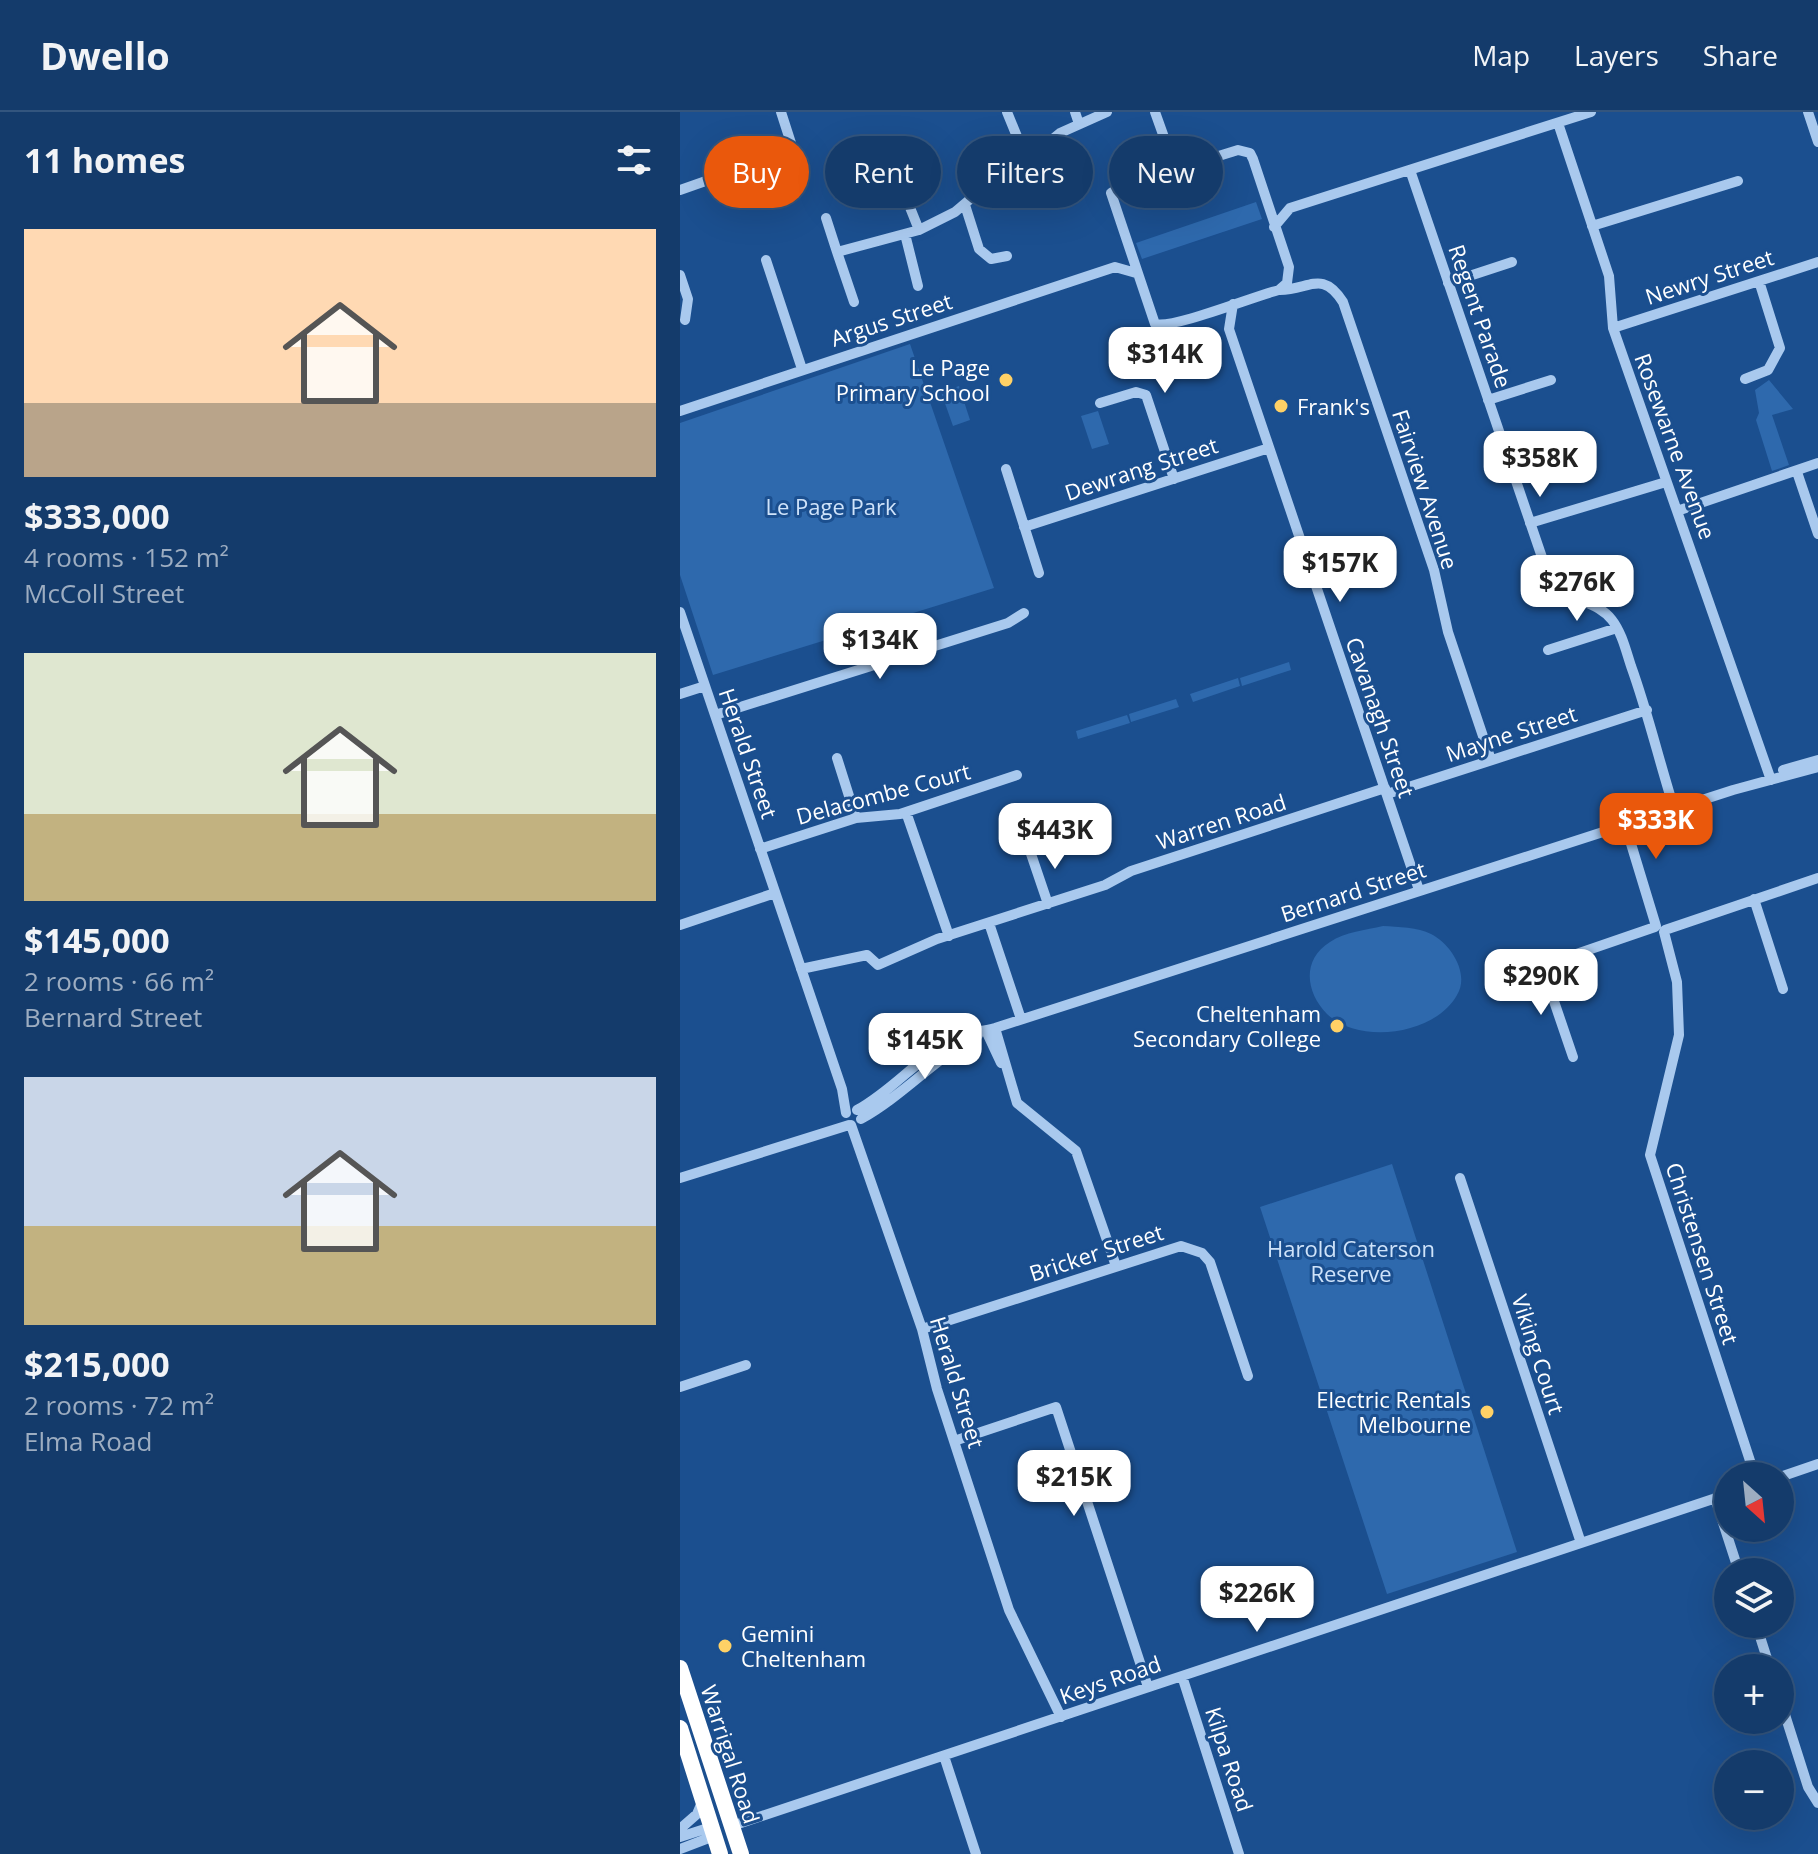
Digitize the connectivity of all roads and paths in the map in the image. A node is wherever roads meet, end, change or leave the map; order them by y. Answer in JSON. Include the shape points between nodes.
{"nodes":[{"id":1,"x":781,"y":112,"type":"edge"},
{"id":2,"x":1007,"y":112,"type":"edge"},
{"id":3,"x":1075,"y":112,"type":"edge"},
{"id":4,"x":1107,"y":112,"type":"edge"},
{"id":5,"x":1155,"y":112,"type":"edge"},
{"id":6,"x":1591,"y":112,"type":"edge"},
{"id":7,"x":1808,"y":112,"type":"edge"},
{"id":8,"x":1558,"y":123,"type":"junction"},
{"id":9,"x":1079,"y":124,"type":"junction"},
{"id":10,"x":1017,"y":136,"type":"edge"},
{"id":11,"x":1056,"y":136,"type":"edge"},
{"id":12,"x":1164,"y":136,"type":"edge"},
{"id":13,"x":1818,"y":142,"type":"edge"},
{"id":14,"x":1223,"y":156,"type":"edge"},
{"id":15,"x":1410,"y":170,"type":"junction"},
{"id":16,"x":1738,"y":181,"type":"dead end"},
{"id":17,"x":680,"y":190,"type":"edge"},
{"id":18,"x":1266,"y":200,"type":"junction"},
{"id":19,"x":910,"y":208,"type":"edge"},
{"id":20,"x":959,"y":208,"type":"edge"},
{"id":21,"x":966,"y":208,"type":"edge"},
{"id":22,"x":1116,"y":208,"type":"edge"},
{"id":23,"x":1290,"y":208,"type":"junction"},
{"id":24,"x":826,"y":218,"type":"dead end"},
{"id":25,"x":1592,"y":226,"type":"junction"},
{"id":26,"x":1274,"y":227,"type":"junction"},
{"id":27,"x":919,"y":230,"type":"junction"},
{"id":28,"x":905,"y":234,"type":"junction"},
{"id":29,"x":1128,"y":249,"type":"junction"},
{"id":30,"x":837,"y":252,"type":"junction"},
{"id":31,"x":1007,"y":256,"type":"dead end"},
{"id":32,"x":766,"y":260,"type":"dead end"},
{"id":33,"x":1512,"y":262,"type":"dead end"},
{"id":34,"x":1818,"y":262,"type":"edge"},
{"id":35,"x":1115,"y":267,"type":"junction"},
{"id":36,"x":1289,"y":267,"type":"junction"},
{"id":37,"x":1136,"y":273,"type":"junction"},
{"id":38,"x":680,"y":275,"type":"edge"},
{"id":39,"x":1759,"y":281,"type":"junction"},
{"id":40,"x":1310,"y":283,"type":"junction"},
{"id":41,"x":1448,"y":283,"type":"junction"},
{"id":42,"x":918,"y":286,"type":"dead end"},
{"id":43,"x":1279,"y":290,"type":"junction"},
{"id":44,"x":854,"y":302,"type":"dead end"},
{"id":45,"x":1233,"y":304,"type":"junction"},
{"id":46,"x":1210,"y":310,"type":"junction"},
{"id":47,"x":685,"y":320,"type":"dead end"},
{"id":48,"x":1613,"y":328,"type":"junction"},
{"id":49,"x":1229,"y":329,"type":"junction"},
{"id":50,"x":802,"y":369,"type":"junction"},
{"id":51,"x":1745,"y":379,"type":"dead end"},
{"id":52,"x":1551,"y":380,"type":"dead end"},
{"id":53,"x":1488,"y":400,"type":"junction"},
{"id":54,"x":1100,"y":403,"type":"dead end"},
{"id":55,"x":680,"y":411,"type":"edge"},
{"id":56,"x":1269,"y":448,"type":"junction"},
{"id":57,"x":1818,"y":463,"type":"edge"},
{"id":58,"x":1006,"y":469,"type":"dead end"},
{"id":59,"x":1797,"y":472,"type":"junction"},
{"id":60,"x":1174,"y":479,"type":"junction"},
{"id":61,"x":1666,"y":482,"type":"junction"},
{"id":62,"x":1677,"y":511,"type":"junction"},
{"id":63,"x":1530,"y":523,"type":"junction"},
{"id":64,"x":1024,"y":527,"type":"junction"},
{"id":65,"x":1818,"y":534,"type":"edge"},
{"id":66,"x":1039,"y":573,"type":"dead end"},
{"id":67,"x":680,"y":612,"type":"edge"},
{"id":68,"x":1024,"y":613,"type":"dead end"},
{"id":69,"x":1617,"y":628,"type":"junction"},
{"id":70,"x":1548,"y":650,"type":"dead end"},
{"id":71,"x":705,"y":686,"type":"junction"},
{"id":72,"x":680,"y":694,"type":"edge"},
{"id":73,"x":1647,"y":710,"type":"junction"},
{"id":74,"x":715,"y":715,"type":"junction"},
{"id":75,"x":837,"y":758,"type":"dead end"},
{"id":76,"x":1491,"y":760,"type":"junction"},
{"id":77,"x":1816,"y":767,"type":"edge"},
{"id":78,"x":1017,"y":775,"type":"dead end"},
{"id":79,"x":1770,"y":777,"type":"junction"},
{"id":80,"x":1386,"y":791,"type":"junction"},
{"id":81,"x":1674,"y":808,"type":"junction"},
{"id":82,"x":906,"y":812,"type":"junction"},
{"id":83,"x":856,"y":818,"type":"junction"},
{"id":84,"x":1625,"y":824,"type":"junction"},
{"id":85,"x":1029,"y":848,"type":"dead end"},
{"id":86,"x":760,"y":849,"type":"junction"},
{"id":87,"x":1818,"y":878,"type":"edge"},
{"id":88,"x":1419,"y":890,"type":"junction"},
{"id":89,"x":775,"y":893,"type":"junction"},
{"id":90,"x":1754,"y":899,"type":"junction"},
{"id":91,"x":1048,"y":904,"type":"junction"},
{"id":92,"x":989,"y":923,"type":"junction"},
{"id":93,"x":680,"y":925,"type":"edge"},
{"id":94,"x":1660,"y":929,"type":"junction"},
{"id":95,"x":949,"y":936,"type":"junction"},
{"id":96,"x":1542,"y":966,"type":"junction"},
{"id":97,"x":801,"y":969,"type":"junction"},
{"id":98,"x":1495,"y":982,"type":"dead end"},
{"id":99,"x":1783,"y":989,"type":"dead end"},
{"id":100,"x":1021,"y":1019,"type":"junction"},
{"id":101,"x":991,"y":1029,"type":"junction"},
{"id":102,"x":1573,"y":1057,"type":"dead end"},
{"id":103,"x":853,"y":1118,"type":"junction"},
{"id":104,"x":680,"y":1178,"type":"edge"},
{"id":105,"x":1460,"y":1178,"type":"dead end"},
{"id":106,"x":1116,"y":1266,"type":"junction"},
{"id":107,"x":922,"y":1329,"type":"junction"},
{"id":108,"x":746,"y":1365,"type":"dead end"},
{"id":109,"x":1248,"y":1376,"type":"dead end"},
{"id":110,"x":680,"y":1387,"type":"edge"},
{"id":111,"x":954,"y":1441,"type":"junction"},
{"id":112,"x":1750,"y":1462,"type":"edge"},
{"id":113,"x":1818,"y":1464,"type":"edge"},
{"id":114,"x":1794,"y":1472,"type":"edge"},
{"id":115,"x":1714,"y":1498,"type":"edge"},
{"id":116,"x":1581,"y":1543,"type":"junction"},
{"id":117,"x":680,"y":1668,"type":"edge"},
{"id":118,"x":1182,"y":1676,"type":"junction"},
{"id":119,"x":1148,"y":1687,"type":"junction"},
{"id":120,"x":1061,"y":1717,"type":"junction"},
{"id":121,"x":680,"y":1728,"type":"edge"},
{"id":122,"x":1791,"y":1734,"type":"edge"},
{"id":123,"x":944,"y":1756,"type":"junction"},
{"id":124,"x":703,"y":1800,"type":"junction"},
{"id":125,"x":1818,"y":1803,"type":"edge"},
{"id":126,"x":732,"y":1826,"type":"junction"},
{"id":127,"x":680,"y":1829,"type":"edge"},
{"id":128,"x":713,"y":1832,"type":"junction"},
{"id":129,"x":681,"y":1844,"type":"edge"},
{"id":130,"x":712,"y":1853,"type":"edge"},
{"id":131,"x":741,"y":1854,"type":"edge"},
{"id":132,"x":976,"y":1854,"type":"edge"},
{"id":133,"x":1239,"y":1854,"type":"edge"}],
"edges":[{"from":1,"to":17,"type":"street","via":[[791,143],[788,152]]},
{"from":2,"to":10,"type":"street"},
{"from":3,"to":9,"type":"street"},
{"from":4,"to":9,"type":"street"},
{"from":5,"to":12,"type":"street"},
{"from":6,"to":8,"type":"street"},
{"from":7,"to":13,"type":"street"},
{"from":8,"to":15,"type":"street"},
{"from":8,"to":25,"type":"street","name":"Rosewarne Avenue"},
{"from":9,"to":11,"type":"street"},
{"from":14,"to":18,"type":"street","via":[[1244,150],[1253,159]]},
{"from":15,"to":23,"type":"street"},
{"from":15,"to":41,"type":"street","name":"Regent Parade"},
{"from":16,"to":25,"type":"street"},
{"from":18,"to":23,"type":"street"},
{"from":18,"to":26,"type":"street"},
{"from":19,"to":27,"type":"street"},
{"from":20,"to":27,"type":"street"},
{"from":21,"to":31,"type":"street","via":[[979,249],[991,259]]},
{"from":22,"to":29,"type":"street"},
{"from":23,"to":26,"type":"street"},
{"from":24,"to":30,"type":"street"},
{"from":25,"to":48,"type":"street","name":"Rosewarne Avenue","via":[[1609,276]]},
{"from":26,"to":36,"type":"street"},
{"from":27,"to":28,"type":"street"},
{"from":28,"to":30,"type":"street"},
{"from":28,"to":42,"type":"street"},
{"from":29,"to":35,"type":"street"},
{"from":29,"to":37,"type":"street"},
{"from":30,"to":44,"type":"street"},
{"from":32,"to":50,"type":"street"},
{"from":33,"to":41,"type":"street"},
{"from":34,"to":39,"type":"street","name":"Newry Street"},
{"from":35,"to":37,"type":"street"},
{"from":35,"to":50,"type":"street","name":"Argus Street"},
{"from":36,"to":40,"type":"street","name":"Fairview Avenue"},
{"from":36,"to":43,"type":"street","via":[[1287,283]]},
{"from":37,"to":46,"type":"street","via":[[1155,324],[1164,326]]},
{"from":38,"to":47,"type":"street","via":[[688,299]]},
{"from":39,"to":48,"type":"street","name":"Newry Street"},
{"from":39,"to":51,"type":"street","via":[[1780,348],[1768,370]]},
{"from":40,"to":43,"type":"street"},
{"from":40,"to":76,"type":"street","name":"Fairview Avenue","via":[[1327,284],[1343,302],[1434,570],[1448,632]]},
{"from":41,"to":53,"type":"street","name":"Regent Parade"},
{"from":43,"to":45,"type":"street"},
{"from":45,"to":46,"type":"street"},
{"from":45,"to":49,"type":"street","name":"Cavanagh Street"},
{"from":46,"to":49,"type":"street","name":"Cavanagh Street"},
{"from":48,"to":61,"type":"street","name":"Rosewarne Avenue"},
{"from":49,"to":56,"type":"street","name":"Cavanagh Street"},
{"from":50,"to":55,"type":"street","name":"Argus Street"},
{"from":52,"to":53,"type":"street"},
{"from":53,"to":63,"type":"street","name":"Regent Parade"},
{"from":54,"to":60,"type":"street","via":[[1136,392],[1146,395]]},
{"from":56,"to":60,"type":"street","name":"Dewrang Street"},
{"from":56,"to":80,"type":"street","name":"Cavanagh Street"},
{"from":57,"to":59,"type":"street"},
{"from":58,"to":64,"type":"street"},
{"from":59,"to":62,"type":"street"},
{"from":59,"to":65,"type":"street"},
{"from":60,"to":64,"type":"street","name":"Dewrang Street"},
{"from":61,"to":62,"type":"street","name":"Rosewarne Avenue"},
{"from":61,"to":63,"type":"street"},
{"from":62,"to":79,"type":"street","name":"Rosewarne Avenue"},
{"from":63,"to":69,"type":"street","name":"Regent Parade","via":[[1553,582],[1570,598],[1604,613]]},
{"from":64,"to":66,"type":"street"},
{"from":67,"to":71,"type":"street","name":"Herald Street"},
{"from":68,"to":74,"type":"street","via":[[1008,623]]},
{"from":69,"to":70,"type":"street"},
{"from":69,"to":73,"type":"street"},
{"from":71,"to":72,"type":"street"},
{"from":71,"to":74,"type":"street","name":"Herald Street"},
{"from":73,"to":76,"type":"street","name":"Mayne Street"},
{"from":73,"to":81,"type":"street"},
{"from":74,"to":86,"type":"street","name":"Herald Street"},
{"from":75,"to":83,"type":"street"},
{"from":76,"to":80,"type":"street","name":"Mayne Street"},
{"from":77,"to":79,"type":"street","name":"Bernard Street"},
{"from":78,"to":82,"type":"street","name":"Delacombe Court"},
{"from":79,"to":81,"type":"street","name":"Bernard Street"},
{"from":80,"to":88,"type":"street","name":"Cavanagh Street"},
{"from":80,"to":91,"type":"street","name":"Warren Road","via":[[1131,871]]},
{"from":81,"to":84,"type":"street","name":"Bernard Street"},
{"from":82,"to":83,"type":"street","name":"Delacombe Court"},
{"from":82,"to":95,"type":"street"},
{"from":83,"to":86,"type":"street","name":"Delacombe Court"},
{"from":84,"to":88,"type":"street","name":"Bernard Street"},
{"from":84,"to":94,"type":"street","name":"Christensen Street"},
{"from":85,"to":91,"type":"street"},
{"from":86,"to":89,"type":"street","name":"Herald Street"},
{"from":87,"to":90,"type":"street"},
{"from":88,"to":100,"type":"street","name":"Bernard Street"},
{"from":89,"to":93,"type":"street"},
{"from":89,"to":97,"type":"street","name":"Herald Street"},
{"from":90,"to":94,"type":"street"},
{"from":90,"to":99,"type":"street"},
{"from":91,"to":92,"type":"street","name":"Warren Road"},
{"from":92,"to":95,"type":"street","name":"Warren Road"},
{"from":92,"to":100,"type":"street"},
{"from":94,"to":96,"type":"street"},
{"from":94,"to":112,"type":"street","name":"Christensen Street","via":[[1677,982],[1679,1035],[1650,1155]]},
{"from":95,"to":97,"type":"street","name":"Warren Road","via":[[878,965],[867,955]]},
{"from":96,"to":98,"type":"street"},
{"from":96,"to":102,"type":"street"},
{"from":97,"to":103,"type":"street","name":"Herald Street"},
{"from":100,"to":101,"type":"street","name":"Bernard Street"},
{"from":101,"to":103,"type":"street","name":"Bernard Street","via":[[947,1053],[902,1094]]},
{"from":101,"to":106,"type":"street","via":[[1020,1107],[1074,1147]]},
{"from":103,"to":104,"type":"street","name":"Bernard Street"},
{"from":103,"to":107,"type":"street","name":"Herald Street"},
{"from":105,"to":116,"type":"street","name":"Viking Court"},
{"from":106,"to":107,"type":"street","name":"Bricker Street"},
{"from":106,"to":109,"type":"street","name":"Bricker Street","via":[[1176,1246],[1205,1255]]},
{"from":107,"to":111,"type":"street","name":"Herald Street"},
{"from":108,"to":110,"type":"street"},
{"from":111,"to":119,"type":"street","via":[[1056,1407]]},
{"from":111,"to":120,"type":"street","name":"Herald Street","via":[[1009,1610]]},
{"from":113,"to":114,"type":"street"},
{"from":115,"to":116,"type":"street","name":"Keys Road"},
{"from":116,"to":118,"type":"street","name":"Keys Road"},
{"from":117,"to":126,"type":"highway","name":"Warrigal Road"},
{"from":118,"to":119,"type":"street","name":"Keys Road"},
{"from":118,"to":133,"type":"street","name":"Kilpa Road"},
{"from":119,"to":120,"type":"street","name":"Keys Road"},
{"from":120,"to":123,"type":"street","name":"Keys Road"},
{"from":121,"to":124,"type":"highway","name":"Warrigal Road"},
{"from":122,"to":125,"type":"street"},
{"from":123,"to":126,"type":"street","name":"Keys Road"},
{"from":123,"to":132,"type":"street"},
{"from":124,"to":127,"type":"street","via":[[696,1816]]},
{"from":124,"to":128,"type":"highway","name":"Warrigal Road"},
{"from":126,"to":128,"type":"highway"},
{"from":126,"to":131,"type":"highway","name":"Warrigal Road"},
{"from":128,"to":129,"type":"street"},
{"from":128,"to":130,"type":"highway","name":"Warrigal Road"},
{"from":129,"to":130,"type":"street"}]}
